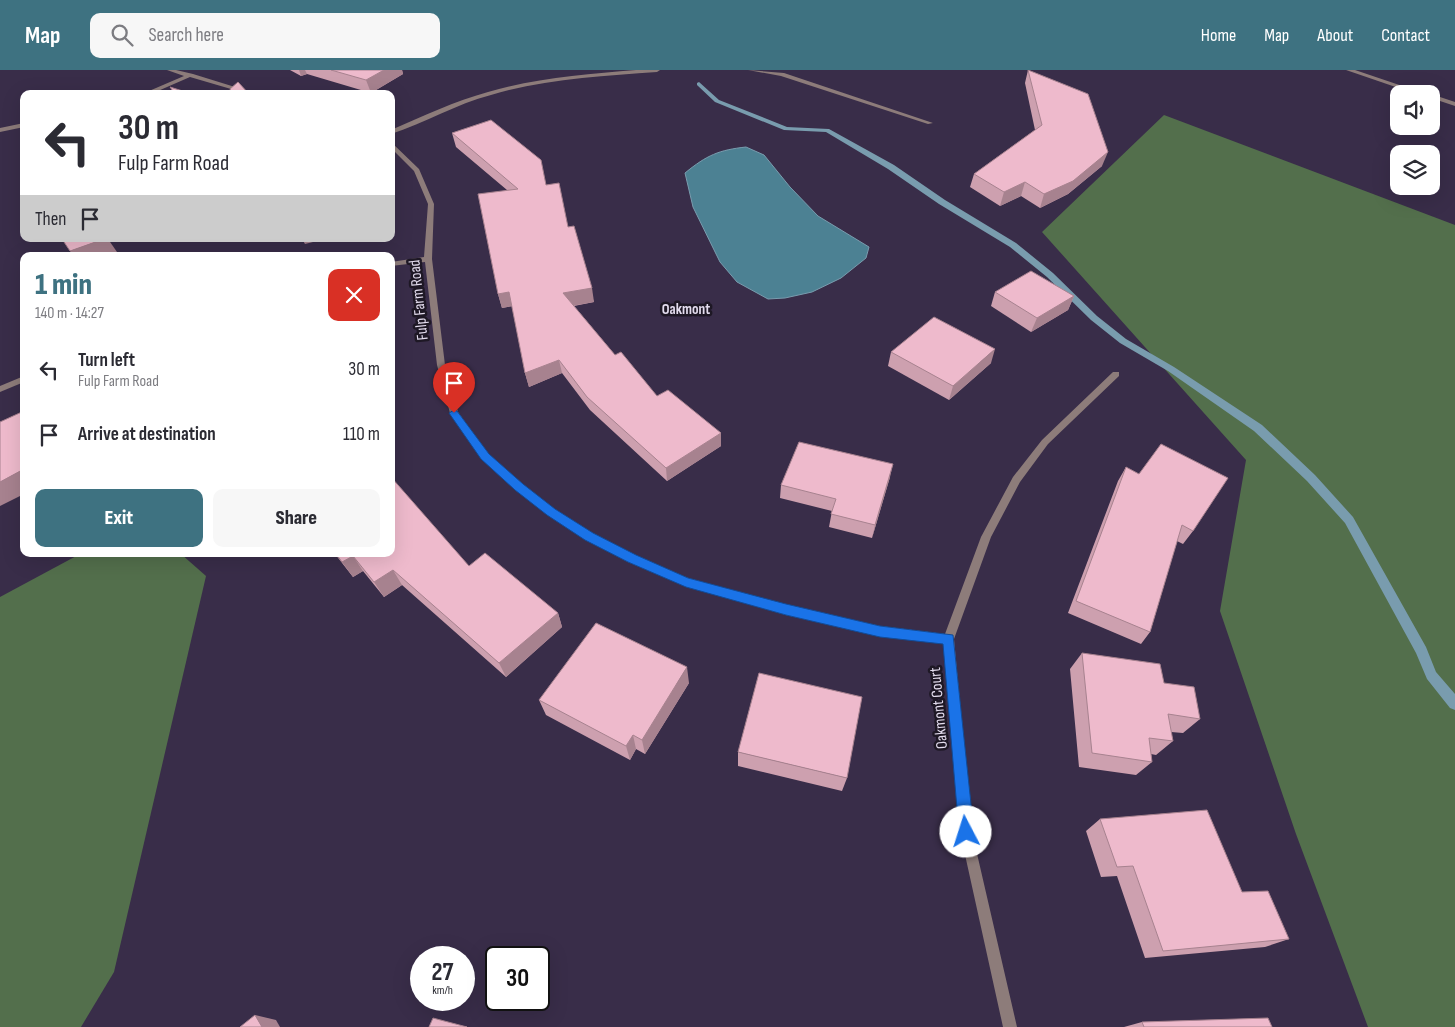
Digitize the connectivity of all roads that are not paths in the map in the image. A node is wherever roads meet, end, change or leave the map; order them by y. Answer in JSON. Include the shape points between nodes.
{"nodes":[{"id":1,"x":170,"y":70,"type":"edge"},
{"id":2,"x":657,"y":70,"type":"edge"},
{"id":3,"x":751,"y":70,"type":"edge"},
{"id":4,"x":1349,"y":70,"type":"edge"},
{"id":5,"x":602,"y":72,"type":"edge"},
{"id":6,"x":191,"y":75,"type":"junction"},
{"id":7,"x":1395,"y":85,"type":"edge"},
{"id":8,"x":155,"y":90,"type":"edge"},
{"id":9,"x":241,"y":90,"type":"edge"},
{"id":10,"x":1440,"y":99,"type":"edge"},
{"id":11,"x":1455,"y":104,"type":"edge"},
{"id":12,"x":930,"y":123,"type":"dead end"},
{"id":13,"x":20,"y":126,"type":"edge"},
{"id":14,"x":0,"y":130,"type":"edge"},
{"id":15,"x":395,"y":130,"type":"edge"},
{"id":16,"x":395,"y":148,"type":"edge"},
{"id":17,"x":428,"y":259,"type":"junction"},
{"id":18,"x":395,"y":263,"type":"edge"},
{"id":19,"x":1116,"y":374,"type":"dead end"},
{"id":20,"x":20,"y":381,"type":"edge"},
{"id":21,"x":0,"y":389,"type":"edge"},
{"id":22,"x":949,"y":639,"type":"junction"},
{"id":23,"x":1010,"y":1027,"type":"edge"}],
"edges":[{"from":1,"to":6,"type":"street"},
{"from":2,"to":5,"type":"street"},
{"from":3,"to":12,"type":"street","via":[[782,74]]},
{"from":4,"to":7,"type":"street"},
{"from":5,"to":15,"type":"street","via":[[506,89]]},
{"from":6,"to":8,"type":"street"},
{"from":6,"to":9,"type":"street"},
{"from":10,"to":11,"type":"street"},
{"from":13,"to":14,"type":"street"},
{"from":16,"to":17,"type":"street","name":"Fulp Farm Road","via":[[417,170],[431,204]]},
{"from":17,"to":18,"type":"street"},
{"from":17,"to":22,"type":"street","name":"Fulp Farm Road","via":[[441,366],[454,413],[485,457],[551,512],[589,536],[686,582],[786,610],[880,631]]},
{"from":19,"to":22,"type":"street","name":"Oakmont Court","via":[[1045,442],[1016,480],[986,537]]},
{"from":20,"to":21,"type":"street"},
{"from":22,"to":23,"type":"street","name":"Oakmont Court","via":[[966,832]]}]}
